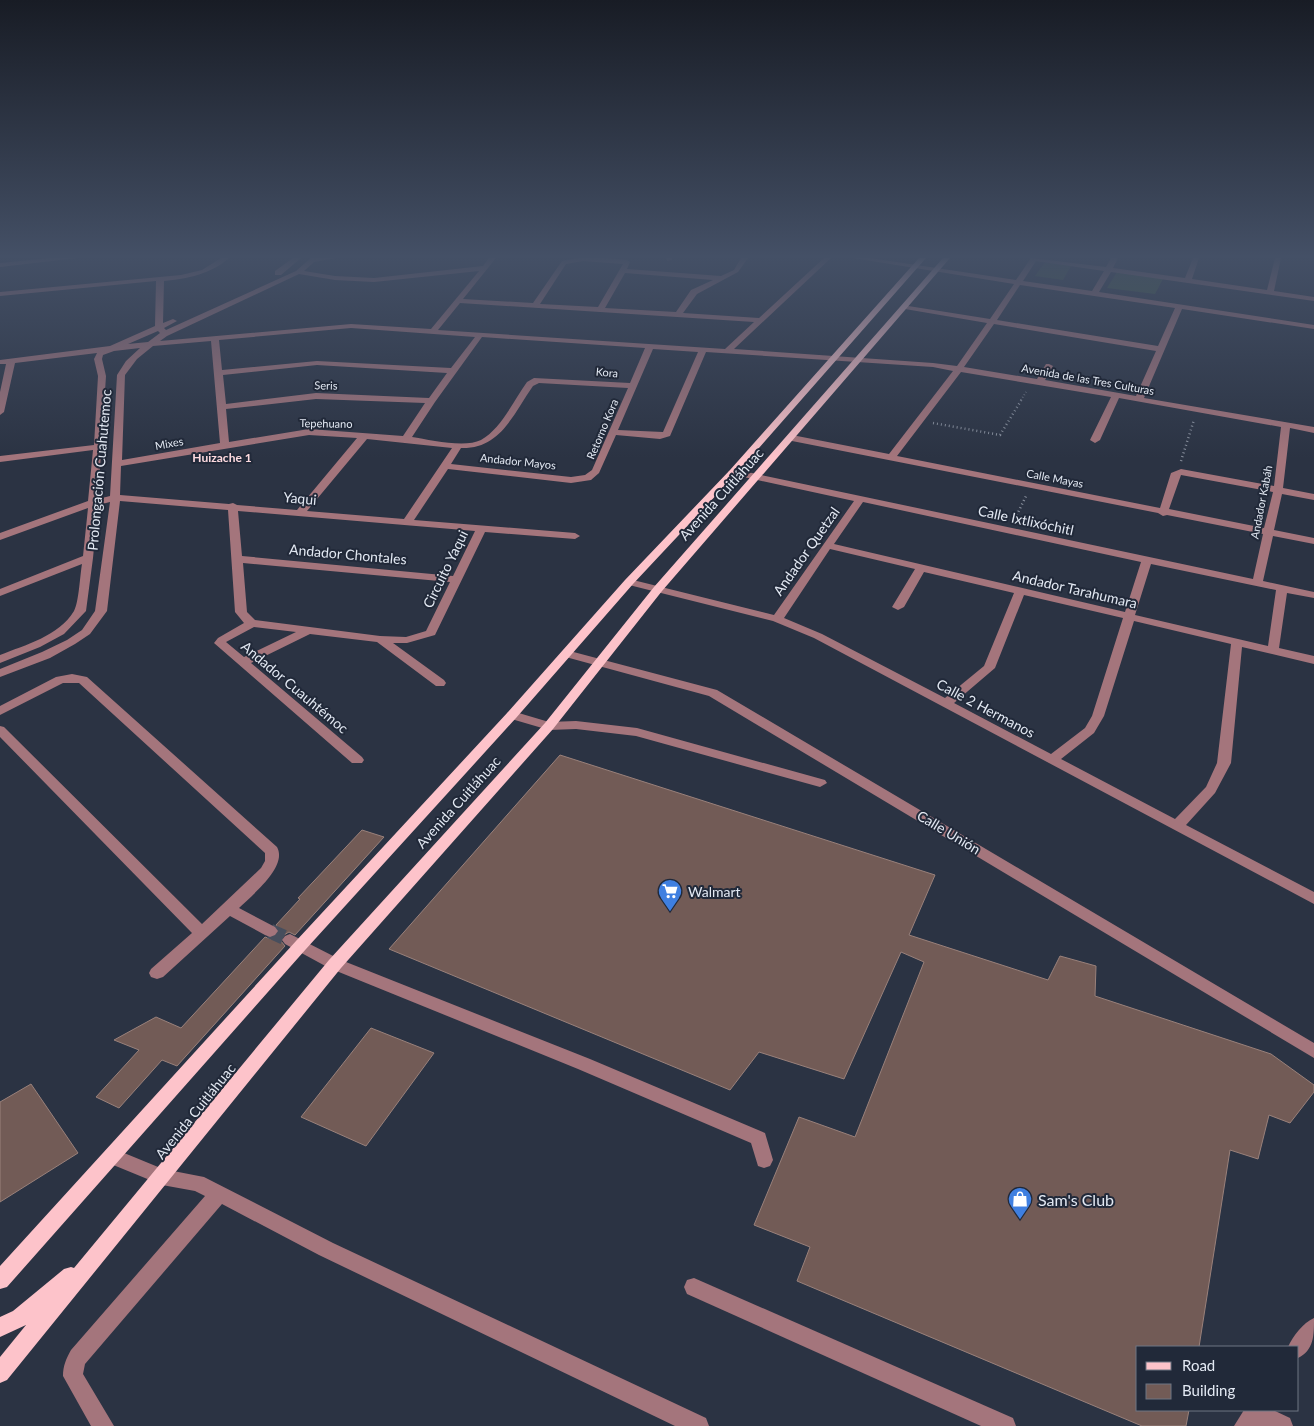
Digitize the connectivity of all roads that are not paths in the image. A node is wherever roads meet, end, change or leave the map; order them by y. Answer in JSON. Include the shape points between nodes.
{"nodes":[{"id":1,"x":164,"y":325,"type":"edge"},
{"id":2,"x":184,"y":325,"type":"edge"},
{"id":3,"x":439,"y":325,"type":"edge"},
{"id":4,"x":756,"y":325,"type":"edge"},
{"id":5,"x":864,"y":325,"type":"edge"},
{"id":6,"x":889,"y":325,"type":"edge"},
{"id":7,"x":990,"y":325,"type":"edge"},
{"id":8,"x":1008,"y":325,"type":"edge"},
{"id":9,"x":1171,"y":325,"type":"edge"},
{"id":10,"x":1297,"y":325,"type":"edge"},
{"id":11,"x":159,"y":327,"type":"junction"},
{"id":12,"x":1314,"y":327,"type":"edge"},
{"id":13,"x":433,"y":332,"type":"junction"},
{"id":14,"x":164,"y":334,"type":"junction"},
{"id":15,"x":480,"y":335,"type":"junction"},
{"id":16,"x":215,"y":338,"type":"junction"},
{"id":17,"x":151,"y":344,"type":"junction"},
{"id":18,"x":650,"y":346,"type":"junction"},
{"id":19,"x":108,"y":349,"type":"junction"},
{"id":20,"x":1160,"y":349,"type":"junction"},
{"id":21,"x":703,"y":350,"type":"junction"},
{"id":22,"x":728,"y":351,"type":"junction"},
{"id":23,"x":834,"y":359,"type":"junction"},
{"id":24,"x":858,"y":360,"type":"junction"},
{"id":25,"x":11,"y":361,"type":"junction"},
{"id":26,"x":0,"y":362,"type":"edge"},
{"id":27,"x":1049,"y":366,"type":"dead end"},
{"id":28,"x":958,"y":369,"type":"junction"},
{"id":29,"x":454,"y":371,"type":"junction"},
{"id":30,"x":220,"y":373,"type":"junction"},
{"id":31,"x":536,"y":380,"type":"joint"},
{"id":32,"x":1036,"y":381,"type":"junction"},
{"id":33,"x":633,"y":386,"type":"junction"},
{"id":34,"x":1116,"y":395,"type":"junction"},
{"id":35,"x":1139,"y":399,"type":"junction"},
{"id":36,"x":431,"y":401,"type":"junction"},
{"id":37,"x":1,"y":406,"type":"edge"},
{"id":38,"x":221,"y":407,"type":"junction"},
{"id":39,"x":1286,"y":425,"type":"junction"},
{"id":40,"x":1314,"y":430,"type":"edge"},
{"id":41,"x":613,"y":432,"type":"junction"},
{"id":42,"x":365,"y":435,"type":"junction"},
{"id":43,"x":792,"y":438,"type":"junction"},
{"id":44,"x":406,"y":439,"type":"junction"},
{"id":45,"x":1095,"y":440,"type":"dead end"},
{"id":46,"x":225,"y":444,"type":"junction"},
{"id":47,"x":459,"y":445,"type":"junction"},
{"id":48,"x":98,"y":447,"type":"junction"},
{"id":49,"x":891,"y":458,"type":"junction"},
{"id":50,"x":0,"y":459,"type":"edge"},
{"id":51,"x":117,"y":464,"type":"junction"},
{"id":52,"x":445,"y":466,"type":"junction"},
{"id":53,"x":733,"y":472,"type":"junction"},
{"id":54,"x":758,"y":477,"type":"junction"},
{"id":55,"x":588,"y":478,"type":"joint"},
{"id":56,"x":1278,"y":491,"type":"junction"},
{"id":57,"x":115,"y":498,"type":"junction"},
{"id":58,"x":1314,"y":498,"type":"edge"},
{"id":59,"x":860,"y":499,"type":"junction"},
{"id":60,"x":92,"y":503,"type":"junction"},
{"id":61,"x":234,"y":506,"type":"junction"},
{"id":62,"x":301,"y":512,"type":"junction"},
{"id":63,"x":1163,"y":512,"type":"junction"},
{"id":64,"x":408,"y":522,"type":"junction"},
{"id":65,"x":482,"y":528,"type":"junction"},
{"id":66,"x":1269,"y":534,"type":"junction"},
{"id":67,"x":0,"y":536,"type":"edge"},
{"id":68,"x":575,"y":536,"type":"dead end"},
{"id":69,"x":1314,"y":541,"type":"edge"},
{"id":70,"x":829,"y":546,"type":"junction"},
{"id":71,"x":88,"y":558,"type":"junction"},
{"id":72,"x":237,"y":559,"type":"junction"},
{"id":73,"x":1147,"y":560,"type":"junction"},
{"id":74,"x":921,"y":568,"type":"junction"},
{"id":75,"x":455,"y":580,"type":"junction"},
{"id":76,"x":629,"y":582,"type":"junction"},
{"id":77,"x":1256,"y":583,"type":"junction"},
{"id":78,"x":1282,"y":588,"type":"junction"},
{"id":79,"x":658,"y":589,"type":"junction"},
{"id":80,"x":1020,"y":591,"type":"junction"},
{"id":81,"x":0,"y":593,"type":"edge"},
{"id":82,"x":1314,"y":595,"type":"edge"},
{"id":83,"x":898,"y":607,"type":"dead end"},
{"id":84,"x":1130,"y":617,"type":"junction"},
{"id":85,"x":777,"y":620,"type":"junction"},
{"id":86,"x":252,"y":623,"type":"junction"},
{"id":87,"x":311,"y":629,"type":"junction"},
{"id":88,"x":380,"y":638,"type":"junction"},
{"id":89,"x":1237,"y":642,"type":"junction"},
{"id":90,"x":1273,"y":650,"type":"junction"},
{"id":91,"x":566,"y":654,"type":"junction"},
{"id":92,"x":0,"y":659,"type":"edge"},
{"id":93,"x":1314,"y":660,"type":"edge"},
{"id":94,"x":243,"y":662,"type":"junction"},
{"id":95,"x":599,"y":663,"type":"junction"},
{"id":96,"x":0,"y":673,"type":"edge"},
{"id":97,"x":440,"y":683,"type":"dead end"},
{"id":98,"x":945,"y":704,"type":"junction"},
{"id":99,"x":0,"y":711,"type":"edge"},
{"id":100,"x":512,"y":715,"type":"junction"},
{"id":101,"x":549,"y":726,"type":"junction"},
{"id":102,"x":0,"y":730,"type":"edge"},
{"id":103,"x":357,"y":760,"type":"dead end"},
{"id":104,"x":1052,"y":760,"type":"junction"},
{"id":105,"x":820,"y":783,"type":"dead end"},
{"id":106,"x":1176,"y":826,"type":"junction"},
{"id":107,"x":1314,"y":899,"type":"edge"},
{"id":108,"x":229,"y":909,"type":"junction"},
{"id":109,"x":270,"y":931,"type":"tunnel mouth"},
{"id":110,"x":202,"y":933,"type":"junction"},
{"id":111,"x":296,"y":943,"type":"junction"},
{"id":112,"x":335,"y":964,"type":"junction"},
{"id":113,"x":157,"y":974,"type":"dead end"},
{"id":114,"x":1314,"y":1051,"type":"edge"},
{"id":115,"x":112,"y":1156,"type":"junction"},
{"id":116,"x":764,"y":1160,"type":"dead end"},
{"id":117,"x":162,"y":1177,"type":"junction"},
{"id":118,"x":219,"y":1194,"type":"junction"},
{"id":119,"x":90,"y":1261,"type":"junction"},
{"id":120,"x":7,"y":1266,"type":"edge"},
{"id":121,"x":0,"y":1280,"type":"edge"},
{"id":122,"x":694,"y":1287,"type":"dead end"},
{"id":123,"x":0,"y":1327,"type":"edge"},
{"id":124,"x":1314,"y":1328,"type":"edge"},
{"id":125,"x":1299,"y":1347,"type":"edge"},
{"id":126,"x":0,"y":1373,"type":"edge"},
{"id":127,"x":1252,"y":1416,"type":"edge"},
{"id":128,"x":103,"y":1426,"type":"edge"},
{"id":129,"x":698,"y":1426,"type":"edge"},
{"id":130,"x":1005,"y":1426,"type":"edge"},
{"id":131,"x":1282,"y":1426,"type":"edge"}],
"edges":[{"from":1,"to":11,"type":"street"},
{"from":2,"to":14,"type":"street","name":"Prolongación Cuahutemoc"},
{"from":3,"to":13,"type":"street"},
{"from":4,"to":22,"type":"street"},
{"from":5,"to":23,"type":"main road","name":"Avenida Cuitláhuac"},
{"from":6,"to":24,"type":"main road","name":"Avenida Cuitláhuac"},
{"from":7,"to":28,"type":"street"},
{"from":8,"to":20,"type":"street"},
{"from":9,"to":20,"type":"street"},
{"from":10,"to":12,"type":"street"},
{"from":11,"to":14,"type":"street"},
{"from":11,"to":19,"type":"street"},
{"from":13,"to":15,"type":"street","name":"Avenida de las Tres Culturas"},
{"from":13,"to":16,"type":"street","name":"Avenida de las Tres Culturas","via":[[336,326]]},
{"from":14,"to":17,"type":"street","name":"Prolongación Cuahutemoc"},
{"from":15,"to":18,"type":"street","name":"Avenida de las Tres Culturas"},
{"from":15,"to":29,"type":"street"},
{"from":16,"to":17,"type":"street","name":"Avenida de las Tres Culturas"},
{"from":16,"to":30,"type":"street"},
{"from":17,"to":19,"type":"street","name":"Avenida de las Tres Culturas"},
{"from":17,"to":51,"type":"street","name":"Prolongación Cuahutemoc","via":[[130,358],[122,375]]},
{"from":18,"to":21,"type":"street","name":"Avenida de las Tres Culturas"},
{"from":18,"to":33,"type":"street","name":"Kora"},
{"from":19,"to":25,"type":"street","name":"Avenida de las Tres Culturas"},
{"from":19,"to":48,"type":"street","name":"Prolongación Cuahutemoc","via":[[98,359],[102,376]]},
{"from":20,"to":35,"type":"street"},
{"from":21,"to":22,"type":"street","name":"Avenida de las Tres Culturas"},
{"from":21,"to":41,"type":"street","via":[[665,436]]},
{"from":22,"to":23,"type":"street","name":"Avenida de las Tres Culturas"},
{"from":23,"to":24,"type":"street","name":"Avenida de las Tres Culturas"},
{"from":23,"to":53,"type":"main road","name":"Avenida Cuitláhuac"},
{"from":24,"to":28,"type":"street","name":"Avenida de las Tres Culturas"},
{"from":24,"to":43,"type":"main road","name":"Avenida Cuitláhuac"},
{"from":25,"to":26,"type":"street"},
{"from":25,"to":37,"type":"street"},
{"from":27,"to":32,"type":"street"},
{"from":28,"to":32,"type":"street","name":"Avenida de las Tres Culturas"},
{"from":28,"to":49,"type":"street"},
{"from":29,"to":30,"type":"street","via":[[317,363]]},
{"from":29,"to":36,"type":"street"},
{"from":30,"to":38,"type":"street"},
{"from":31,"to":33,"type":"street","name":"Kora"},
{"from":31,"to":47,"type":"street","name":"Tepehuano","via":[[493,435],[483,443]]},
{"from":32,"to":34,"type":"street","name":"Avenida de las Tres Culturas"},
{"from":33,"to":41,"type":"street","name":"Retorno Kora"},
{"from":34,"to":35,"type":"street","name":"Avenida de las Tres Culturas"},
{"from":34,"to":45,"type":"street"},
{"from":35,"to":39,"type":"street","name":"Avenida de las Tres Culturas"},
{"from":36,"to":38,"type":"street","name":"Seris","via":[[316,396]]},
{"from":36,"to":44,"type":"street"},
{"from":38,"to":46,"type":"street"},
{"from":39,"to":40,"type":"street","name":"Avenida de las Tres Culturas"},
{"from":39,"to":56,"type":"street","name":"Andador Kabáh"},
{"from":41,"to":55,"type":"street","name":"Retorno Kora","via":[[596,472]]},
{"from":42,"to":44,"type":"street","name":"Tepehuano"},
{"from":42,"to":46,"type":"street","name":"Tepehuano","via":[[309,432]]},
{"from":42,"to":62,"type":"street"},
{"from":43,"to":49,"type":"street","name":"Calle Mayas"},
{"from":43,"to":54,"type":"main road","name":"Avenida Cuitláhuac"},
{"from":44,"to":47,"type":"street","name":"Tepehuano"},
{"from":46,"to":51,"type":"street","name":"Mixes"},
{"from":47,"to":52,"type":"street"},
{"from":48,"to":50,"type":"street"},
{"from":48,"to":60,"type":"street","name":"Prolongación Cuahutemoc"},
{"from":49,"to":63,"type":"street","name":"Calle Mayas"},
{"from":51,"to":57,"type":"street","name":"Prolongación Cuahutemoc"},
{"from":52,"to":55,"type":"street","name":"Andador Mayos","via":[[571,480]]},
{"from":52,"to":64,"type":"street"},
{"from":53,"to":54,"type":"street","name":"Calle Ixtlixóchitl"},
{"from":53,"to":76,"type":"main road","name":"Avenida Cuitláhuac"},
{"from":54,"to":59,"type":"street","name":"Calle Ixtlixóchitl"},
{"from":54,"to":79,"type":"main road","name":"Avenida Cuitláhuac"},
{"from":56,"to":58,"type":"street"},
{"from":56,"to":63,"type":"street","via":[[1181,472],[1176,474]]},
{"from":56,"to":66,"type":"street","name":"Andador Kabáh"},
{"from":57,"to":60,"type":"street","name":"Yaqui"},
{"from":57,"to":61,"type":"street","name":"Yaqui"},
{"from":57,"to":96,"type":"street","name":"Prolongación Cuahutemoc","via":[[101,610],[96,620],[71,642]]},
{"from":59,"to":70,"type":"street","name":"Andador Quetzal"},
{"from":59,"to":73,"type":"street","name":"Calle Ixtlixóchitl"},
{"from":60,"to":67,"type":"street","name":"Yaqui"},
{"from":60,"to":71,"type":"street","name":"Prolongación Cuahutemoc"},
{"from":61,"to":62,"type":"street","name":"Yaqui"},
{"from":61,"to":72,"type":"street"},
{"from":62,"to":64,"type":"street","name":"Yaqui"},
{"from":63,"to":66,"type":"street","name":"Calle Mayas"},
{"from":64,"to":65,"type":"street","name":"Yaqui"},
{"from":65,"to":68,"type":"street","name":"Circuito Yaqui"},
{"from":65,"to":75,"type":"street","name":"Circuito Yaqui"},
{"from":66,"to":69,"type":"street","name":"Calle Mayas"},
{"from":66,"to":77,"type":"street","name":"Andador Kabáh"},
{"from":70,"to":74,"type":"street","name":"Andador Tarahumara"},
{"from":70,"to":85,"type":"street","name":"Andador Quetzal"},
{"from":71,"to":81,"type":"street"},
{"from":71,"to":92,"type":"street","name":"Prolongación Cuahutemoc","via":[[80,611],[74,620],[36,645]]},
{"from":72,"to":75,"type":"street","name":"Andador Chontales"},
{"from":72,"to":86,"type":"street","via":[[241,612]]},
{"from":73,"to":77,"type":"street","name":"Calle Ixtlixóchitl"},
{"from":73,"to":84,"type":"street"},
{"from":74,"to":80,"type":"street","name":"Andador Tarahumara"},
{"from":74,"to":83,"type":"street"},
{"from":75,"to":88,"type":"street","name":"Circuito Yaqui","via":[[431,633],[408,640]]},
{"from":76,"to":79,"type":"street","name":"Calle 2 Hermanos"},
{"from":76,"to":91,"type":"main road","name":"Avenida Cuitláhuac"},
{"from":77,"to":78,"type":"street","name":"Calle Ixtlixóchitl"},
{"from":78,"to":82,"type":"street","name":"Calle Ixtlixóchitl"},
{"from":78,"to":90,"type":"street"},
{"from":79,"to":85,"type":"street","name":"Calle 2 Hermanos"},
{"from":79,"to":95,"type":"main road","name":"Avenida Cuitláhuac"},
{"from":80,"to":84,"type":"street","name":"Andador Tarahumara"},
{"from":80,"to":98,"type":"street","via":[[989,668]]},
{"from":84,"to":89,"type":"street","name":"Andador Tarahumara"},
{"from":84,"to":104,"type":"street","via":[[1098,716],[1090,730]]},
{"from":85,"to":98,"type":"street","name":"Calle 2 Hermanos","via":[[818,636]]},
{"from":86,"to":87,"type":"street","name":"Circuito Yaqui"},
{"from":86,"to":94,"type":"street","name":"Andador Cuauhtémoc","via":[[220,642]]},
{"from":87,"to":88,"type":"street","name":"Circuito Yaqui"},
{"from":87,"to":94,"type":"street"},
{"from":88,"to":97,"type":"street","name":"Circuito Yaqui"},
{"from":89,"to":90,"type":"street","name":"Andador Tarahumara"},
{"from":89,"to":106,"type":"street","via":[[1220,778],[1211,792]]},
{"from":90,"to":93,"type":"street","name":"Andador Tarahumara"},
{"from":91,"to":95,"type":"street","name":"Calle Unión"},
{"from":91,"to":100,"type":"main road","name":"Avenida Cuitláhuac"},
{"from":94,"to":103,"type":"street","name":"Andador Cuauhtémoc"},
{"from":95,"to":101,"type":"main road","name":"Avenida Cuitláhuac"},
{"from":95,"to":114,"type":"street","name":"Calle Unión","via":[[713,693]]},
{"from":98,"to":104,"type":"street","name":"Calle 2 Hermanos"},
{"from":99,"to":108,"type":"street","via":[[60,680],[83,680],[272,851],[267,871]]},
{"from":100,"to":101,"type":"street"},
{"from":100,"to":111,"type":"main road","name":"Avenida Cuitláhuac"},
{"from":101,"to":105,"type":"street","via":[[576,725],[637,732]]},
{"from":101,"to":112,"type":"main road","name":"Avenida Cuitláhuac"},
{"from":102,"to":110,"type":"street"},
{"from":104,"to":106,"type":"street","name":"Calle 2 Hermanos"},
{"from":106,"to":107,"type":"street","name":"Calle 2 Hermanos"},
{"from":108,"to":109,"type":"street"},
{"from":108,"to":110,"type":"street"},
{"from":110,"to":113,"type":"street"},
{"from":111,"to":112,"type":"street"},
{"from":111,"to":115,"type":"main road","name":"Avenida Cuitláhuac"},
{"from":112,"to":116,"type":"street","via":[[759,1138]]},
{"from":112,"to":117,"type":"main road","name":"Avenida Cuitláhuac"},
{"from":115,"to":117,"type":"street"},
{"from":115,"to":120,"type":"main road","name":"Avenida Cuitláhuac"},
{"from":117,"to":118,"type":"street","via":[[198,1183]]},
{"from":117,"to":119,"type":"main road","name":"Avenida Cuitláhuac"},
{"from":118,"to":128,"type":"street","via":[[78,1357],[73,1376]]},
{"from":118,"to":129,"type":"street"},
{"from":119,"to":123,"type":"main road","via":[[20,1318]]},
{"from":119,"to":126,"type":"main road","name":"Avenida Cuitláhuac"},
{"from":120,"to":121,"type":"main road","name":"Avenida Cuitláhuac"},
{"from":122,"to":130,"type":"street"},
{"from":124,"to":125,"type":"street"},
{"from":127,"to":131,"type":"street"}]}
